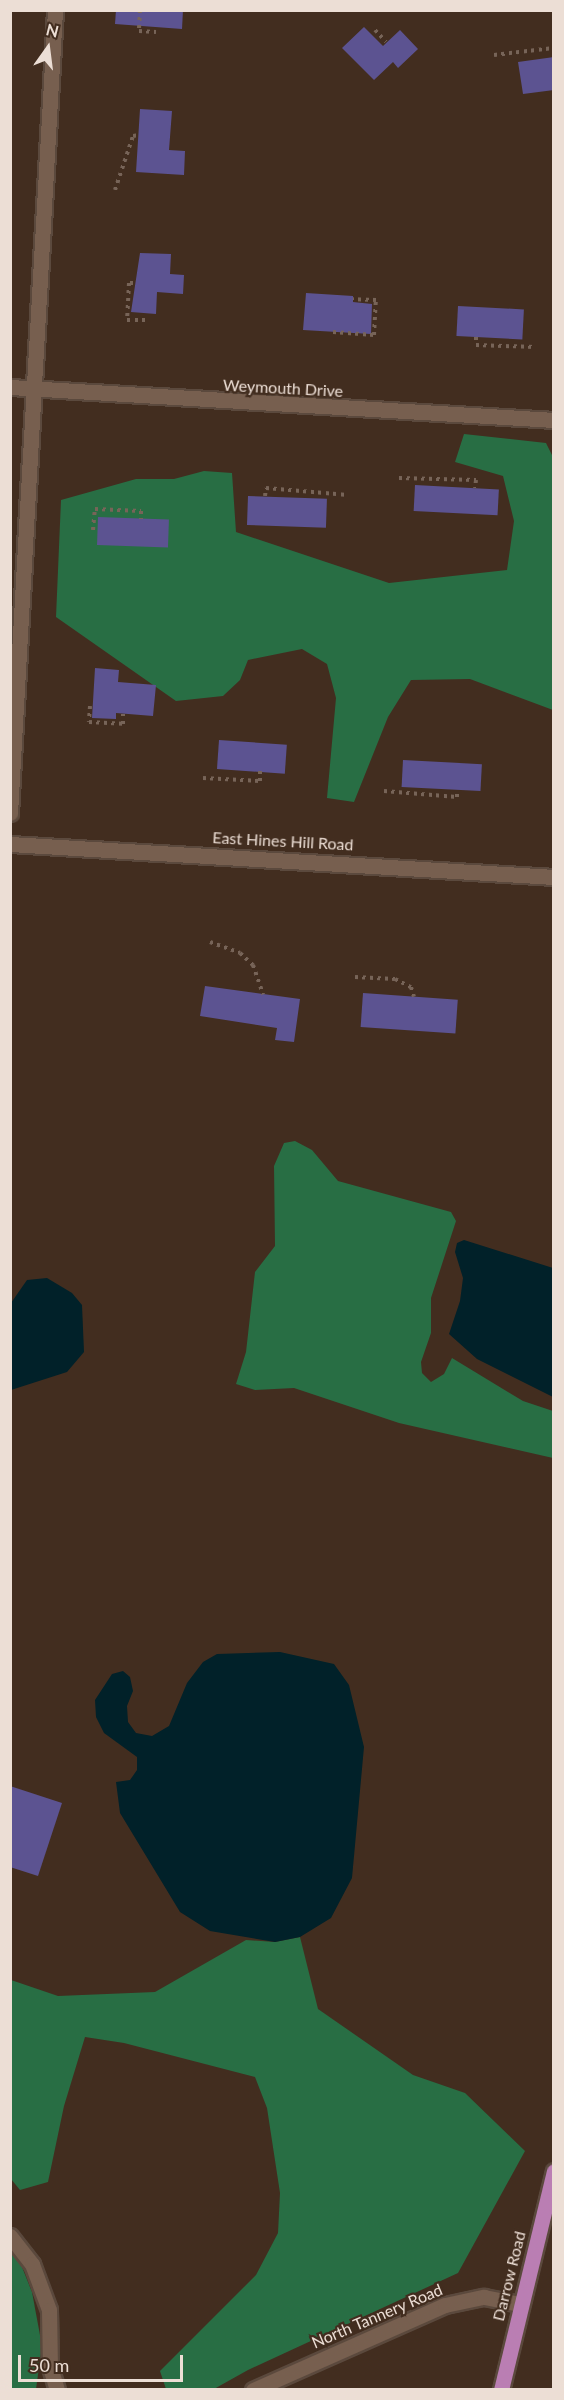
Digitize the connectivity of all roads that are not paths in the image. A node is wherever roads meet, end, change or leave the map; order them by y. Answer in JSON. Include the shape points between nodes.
{"nodes":[{"id":1,"x":55,"y":10,"type":"edge"},
{"id":2,"x":10,"y":387,"type":"edge"},
{"id":3,"x":33,"y":388,"type":"junction"},
{"id":4,"x":554,"y":420,"type":"edge"},
{"id":5,"x":10,"y":813,"type":"edge"},
{"id":6,"x":10,"y":844,"type":"edge"},
{"id":7,"x":554,"y":877,"type":"edge"},
{"id":8,"x":554,"y":2171,"type":"edge"},
{"id":9,"x":10,"y":2236,"type":"edge"},
{"id":10,"x":520,"y":2304,"type":"junction"},
{"id":11,"x":57,"y":2390,"type":"edge"},
{"id":12,"x":253,"y":2390,"type":"edge"},
{"id":13,"x":501,"y":2390,"type":"edge"}],
"edges":[{"from":1,"to":3,"type":"street"},
{"from":2,"to":3,"type":"street","name":"Weymouth Drive"},
{"from":3,"to":4,"type":"street","name":"Weymouth Drive","via":[[224,403]]},
{"from":3,"to":5,"type":"street"},
{"from":6,"to":7,"type":"street","name":"East Hines Hill Road"},
{"from":8,"to":10,"type":"main road","name":"Darrow Road"},
{"from":9,"to":11,"type":"street","via":[[32,2264],[50,2310],[50,2367]]},
{"from":10,"to":12,"type":"street","name":"North Tannery Road","via":[[484,2297],[445,2305]]},
{"from":10,"to":13,"type":"main road","name":"Darrow Road"}]}
